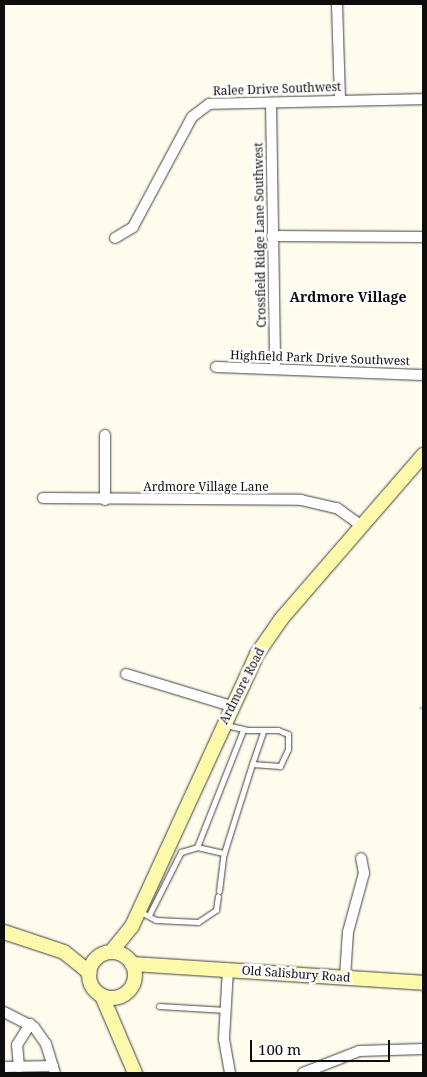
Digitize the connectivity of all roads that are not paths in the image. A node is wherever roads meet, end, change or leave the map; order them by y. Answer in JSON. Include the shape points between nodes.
{"nodes":[{"id":1,"x":338,"y":4,"type":"edge"},
{"id":2,"x":340,"y":99,"type":"junction"},
{"id":3,"x":423,"y":99,"type":"edge"},
{"id":4,"x":271,"y":103,"type":"junction"},
{"id":5,"x":272,"y":236,"type":"junction"},
{"id":6,"x":423,"y":237,"type":"edge"},
{"id":7,"x":115,"y":238,"type":"dead end"},
{"id":8,"x":275,"y":366,"type":"junction"},
{"id":9,"x":216,"y":367,"type":"dead end"},
{"id":10,"x":423,"y":375,"type":"edge"},
{"id":11,"x":106,"y":435,"type":"dead end"},
{"id":12,"x":423,"y":455,"type":"edge"},
{"id":13,"x":43,"y":498,"type":"dead end"},
{"id":14,"x":105,"y":500,"type":"junction"},
{"id":15,"x":362,"y":526,"type":"junction"},
{"id":16,"x":126,"y":674,"type":"dead end"},
{"id":17,"x":231,"y":706,"type":"junction"},
{"id":18,"x":223,"y":724,"type":"junction"},
{"id":19,"x":243,"y":730,"type":"junction"},
{"id":20,"x":264,"y":730,"type":"junction"},
{"id":21,"x":252,"y":764,"type":"junction"},
{"id":22,"x":197,"y":847,"type":"junction"},
{"id":23,"x":224,"y":853,"type":"junction"},
{"id":24,"x":361,"y":858,"type":"dead end"},
{"id":25,"x":144,"y":913,"type":"junction"},
{"id":26,"x":132,"y":926,"type":"junction"},
{"id":27,"x":4,"y":932,"type":"edge"},
{"id":28,"x":64,"y":952,"type":"junction"},
{"id":29,"x":106,"y":954,"type":"junction"},
{"id":30,"x":130,"y":961,"type":"junction"},
{"id":31,"x":168,"y":966,"type":"junction"},
{"id":32,"x":228,"y":969,"type":"junction"},
{"id":33,"x":90,"y":973,"type":"junction"},
{"id":34,"x":345,"y":977,"type":"junction"},
{"id":35,"x":135,"y":979,"type":"junction"},
{"id":36,"x":423,"y":983,"type":"edge"},
{"id":37,"x":102,"y":996,"type":"junction"},
{"id":38,"x":122,"y":996,"type":"junction"},
{"id":39,"x":159,"y":1006,"type":"dead end"},
{"id":40,"x":226,"y":1010,"type":"junction"},
{"id":41,"x":4,"y":1012,"type":"edge"},
{"id":42,"x":30,"y":1024,"type":"junction"},
{"id":43,"x":118,"y":1029,"type":"junction"},
{"id":44,"x":423,"y":1049,"type":"edge"},
{"id":45,"x":4,"y":1067,"type":"edge"},
{"id":46,"x":19,"y":1067,"type":"junction"},
{"id":47,"x":54,"y":1070,"type":"edge"},
{"id":48,"x":135,"y":1073,"type":"edge"},
{"id":49,"x":230,"y":1073,"type":"edge"},
{"id":50,"x":303,"y":1073,"type":"edge"}],
"edges":[{"from":1,"to":2,"type":"street"},
{"from":2,"to":3,"type":"street","name":"Ralee Drive Southwest"},
{"from":2,"to":4,"type":"street","name":"Ralee Drive Southwest"},
{"from":4,"to":5,"type":"street","name":"Crossfield Ridge Lane Southwest"},
{"from":4,"to":7,"type":"street","name":"Ralee Drive Southwest","via":[[217,103],[192,117],[133,228]]},
{"from":5,"to":6,"type":"street"},
{"from":5,"to":8,"type":"street","name":"Crossfield Ridge Lane Southwest"},
{"from":8,"to":9,"type":"street","name":"Highfield Park Drive Southwest"},
{"from":8,"to":10,"type":"street","name":"Highfield Park Drive Southwest"},
{"from":11,"to":14,"type":"street"},
{"from":12,"to":15,"type":"street","name":"Ardmore Road"},
{"from":13,"to":14,"type":"street","name":"Ardmore Village Lane"},
{"from":14,"to":15,"type":"street","name":"Ardmore Village Lane","via":[[301,500],[337,508]]},
{"from":15,"to":17,"type":"street","name":"Ardmore Road","via":[[282,618],[257,654]]},
{"from":16,"to":17,"type":"street"},
{"from":17,"to":18,"type":"street","name":"Ardmore Road"},
{"from":18,"to":19,"type":"lane"},
{"from":18,"to":25,"type":"street","name":"Ardmore Road"},
{"from":19,"to":20,"type":"lane"},
{"from":19,"to":22,"type":"lane"},
{"from":20,"to":21,"type":"lane"},
{"from":20,"to":21,"type":"lane","via":[[288,734],[288,749],[280,766]]},
{"from":21,"to":23,"type":"lane"},
{"from":22,"to":23,"type":"lane"},
{"from":22,"to":25,"type":"lane","via":[[181,852]]},
{"from":23,"to":25,"type":"lane","via":[[216,910],[208,918],[198,922],[160,920]]},
{"from":24,"to":34,"type":"street","via":[[364,873],[348,932]]},
{"from":25,"to":26,"type":"street","name":"Ardmore Road"},
{"from":26,"to":29,"type":"street","name":"Ardmore Road"},
{"from":26,"to":30,"type":"street","name":"Ardmore Road"},
{"from":27,"to":28,"type":"street","name":"Old Salisbury Road"},
{"from":28,"to":29,"type":"street","name":"Old Salisbury Road"},
{"from":28,"to":33,"type":"street","name":"Old Salisbury Road"},
{"from":29,"to":30,"type":"street","name":"Old Salisbury Road"},
{"from":29,"to":33,"type":"street"},
{"from":30,"to":31,"type":"street","name":"Old Salisbury Road"},
{"from":30,"to":35,"type":"street"},
{"from":31,"to":32,"type":"street","name":"Old Salisbury Road"},
{"from":31,"to":35,"type":"street","name":"Old Salisbury Road"},
{"from":32,"to":34,"type":"street","name":"Old Salisbury Road"},
{"from":32,"to":40,"type":"street"},
{"from":33,"to":37,"type":"street","name":"Old Salisbury Road","via":[[92,986]]},
{"from":34,"to":36,"type":"street","name":"Old Salisbury Road"},
{"from":35,"to":38,"type":"street"},
{"from":37,"to":38,"type":"street"},
{"from":37,"to":43,"type":"street","name":"Old Salisbury Road"},
{"from":38,"to":43,"type":"street"},
{"from":39,"to":40,"type":"lane"},
{"from":40,"to":49,"type":"street","via":[[225,1052]]},
{"from":41,"to":42,"type":"street"},
{"from":42,"to":46,"type":"street","via":[[17,1045]]},
{"from":42,"to":47,"type":"street","via":[[46,1044]]},
{"from":43,"to":48,"type":"street","name":"Old Salisbury Road"},
{"from":44,"to":50,"type":"street","via":[[359,1051]]},
{"from":45,"to":46,"type":"street"},
{"from":46,"to":47,"type":"street"}]}
